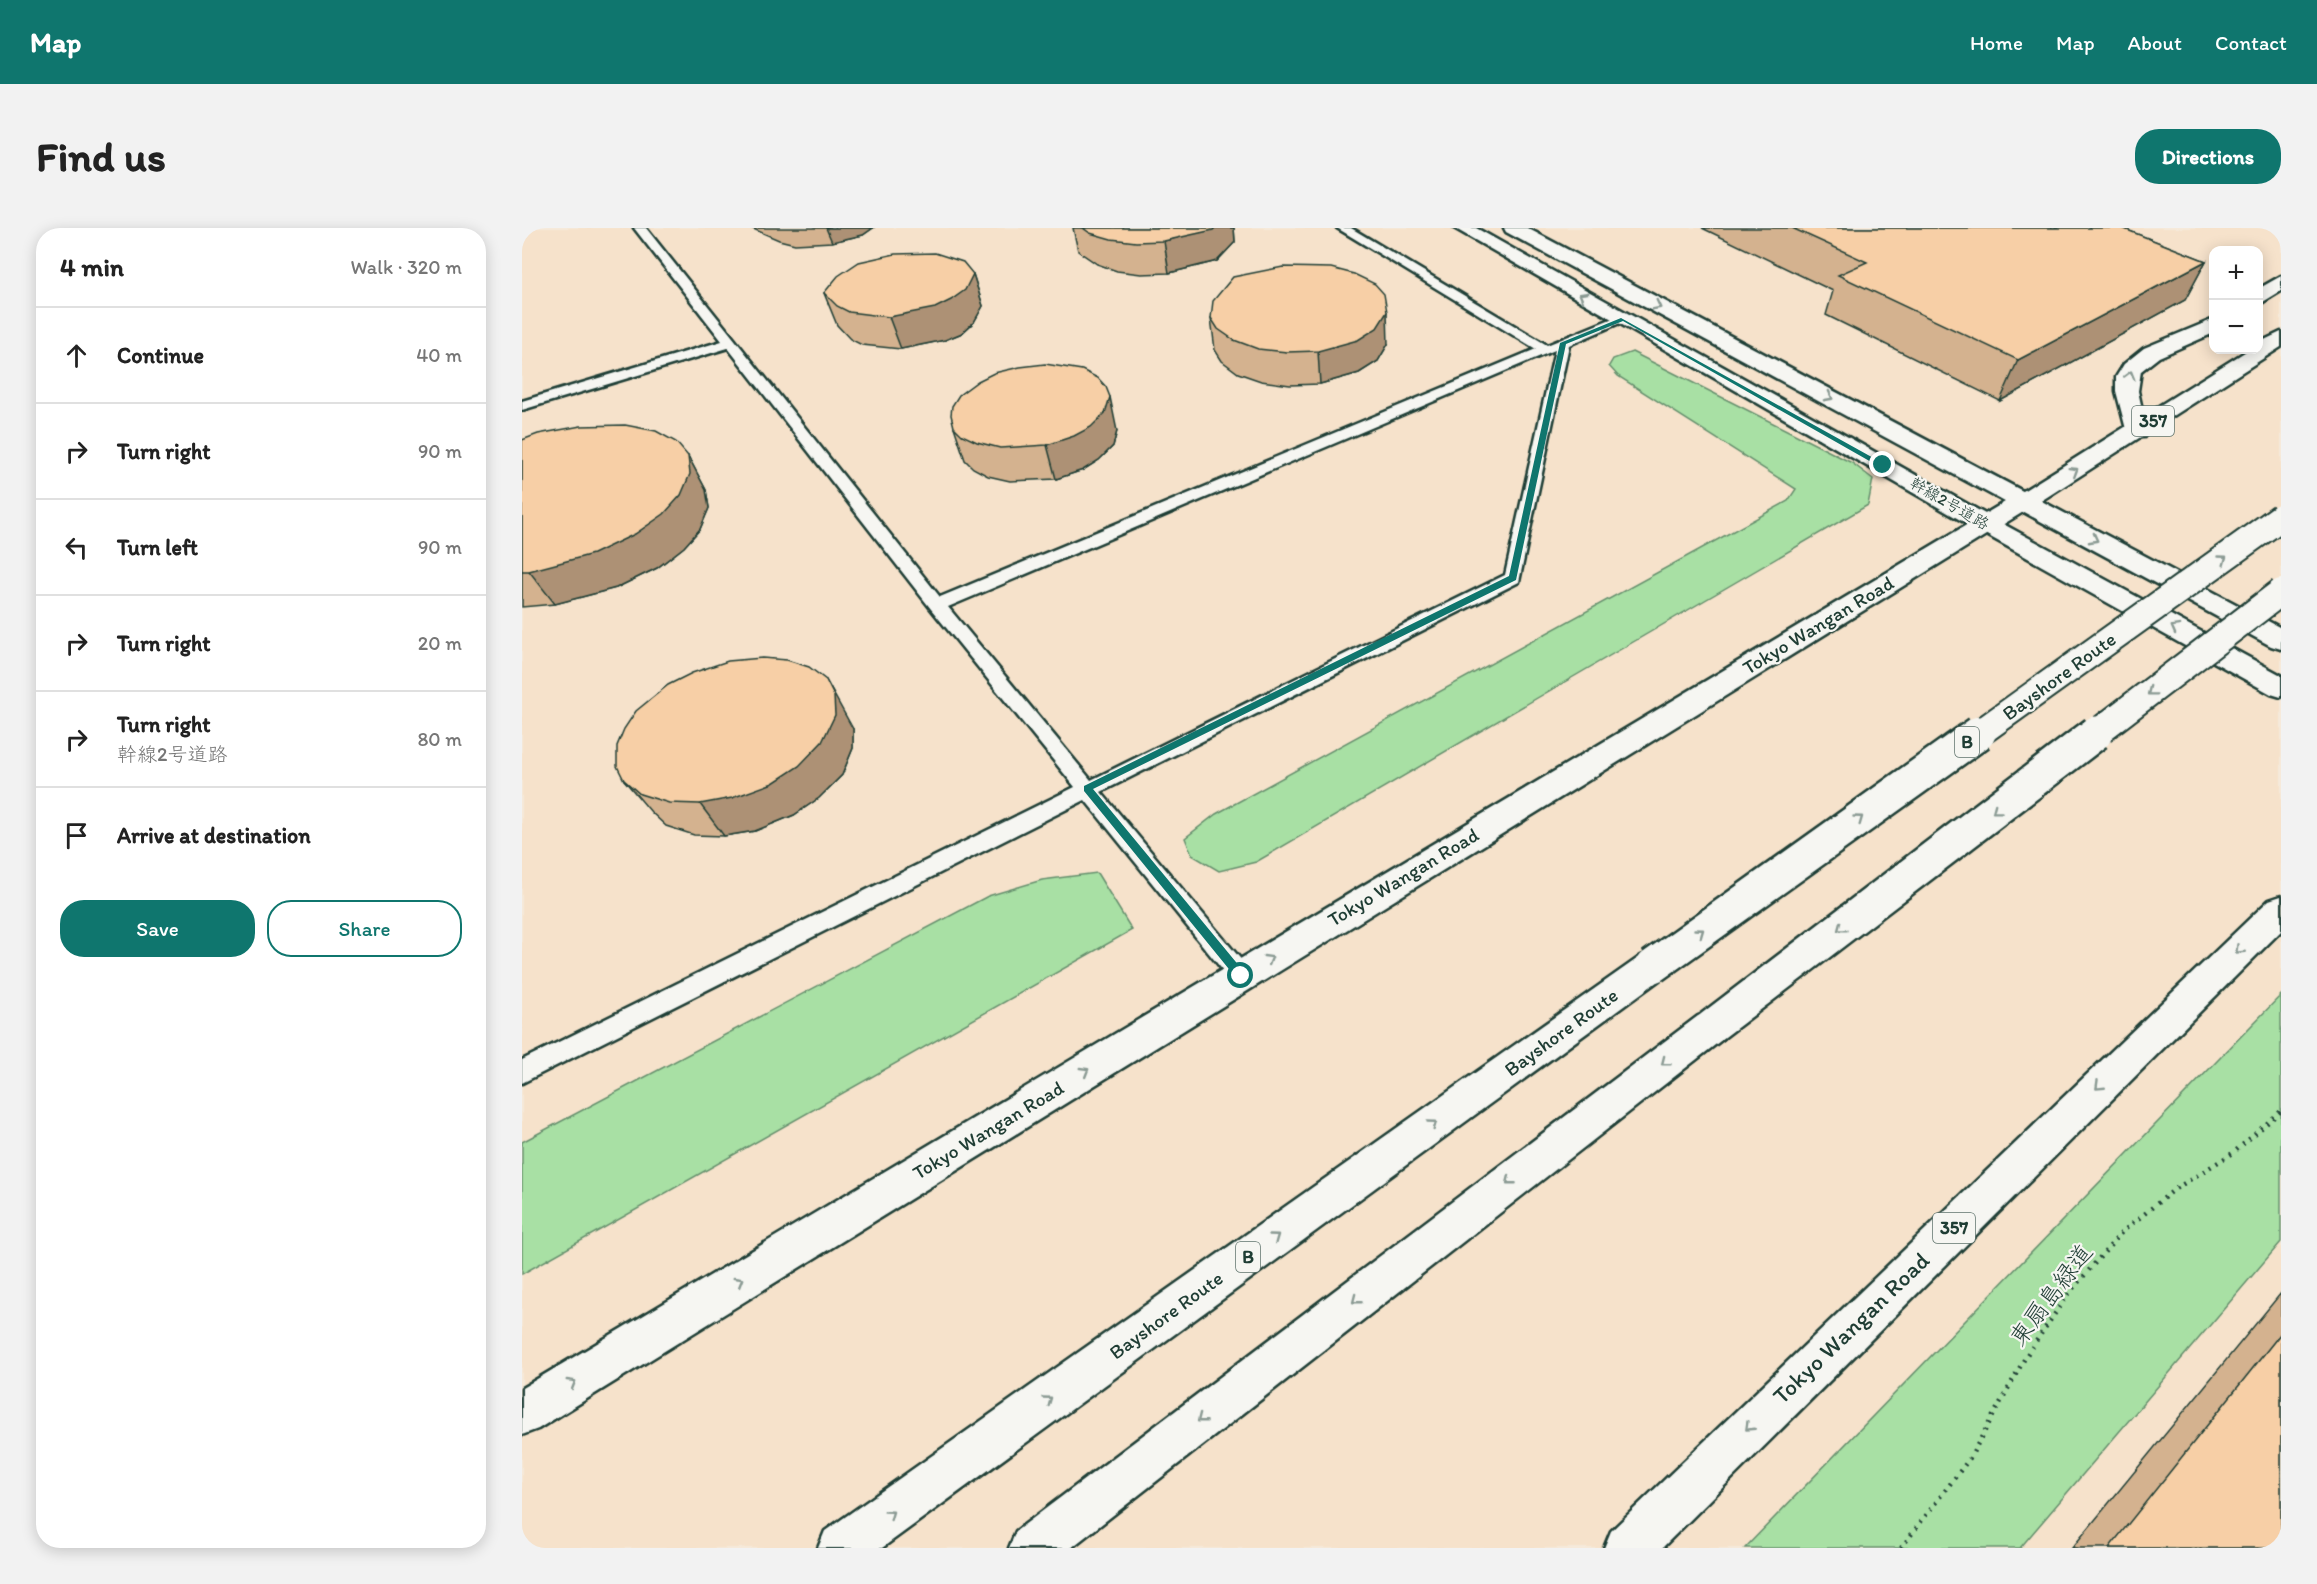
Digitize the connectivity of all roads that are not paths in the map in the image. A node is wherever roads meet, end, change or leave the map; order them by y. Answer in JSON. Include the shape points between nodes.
{"nodes":[{"id":1,"x":640,"y":228,"type":"edge"},
{"id":2,"x":1343,"y":228,"type":"edge"},
{"id":3,"x":1463,"y":228,"type":"edge"},
{"id":4,"x":1513,"y":228,"type":"edge"},
{"id":5,"x":2281,"y":282,"type":"edge"},
{"id":6,"x":2263,"y":296,"type":"edge"},
{"id":7,"x":1623,"y":319,"type":"junction"},
{"id":8,"x":2209,"y":327,"type":"edge"},
{"id":9,"x":2281,"y":338,"type":"edge"},
{"id":10,"x":730,"y":342,"type":"junction"},
{"id":11,"x":1555,"y":346,"type":"junction"},
{"id":12,"x":522,"y":406,"type":"edge"},
{"id":13,"x":2136,"y":432,"type":"junction"},
{"id":14,"x":2024,"y":501,"type":"junction"},
{"id":15,"x":2281,"y":517,"type":"edge"},
{"id":16,"x":1985,"y":524,"type":"junction"},
{"id":17,"x":2281,"y":592,"type":"edge"},
{"id":18,"x":937,"y":605,"type":"junction"},
{"id":19,"x":2281,"y":640,"type":"edge"},
{"id":20,"x":2281,"y":687,"type":"edge"},
{"id":21,"x":1087,"y":788,"type":"junction"},
{"id":22,"x":2281,"y":910,"type":"edge"},
{"id":23,"x":1241,"y":976,"type":"junction"},
{"id":24,"x":522,"y":1072,"type":"edge"},
{"id":25,"x":522,"y":1413,"type":"edge"},
{"id":26,"x":842,"y":1548,"type":"edge"},
{"id":27,"x":1033,"y":1548,"type":"edge"},
{"id":28,"x":1628,"y":1548,"type":"edge"}],
"edges":[{"from":1,"to":10,"type":"lane"},
{"from":2,"to":11,"type":"lane"},
{"from":7,"to":3,"type":"main road","name":"幹線2号道路","one_way":true},
{"from":4,"to":14,"type":"main road","name":"幹線2号道路","one_way":true},
{"from":5,"to":6,"type":"main road"},
{"from":7,"to":11,"type":"lane"},
{"from":7,"to":16,"type":"main road","name":"幹線2号道路"},
{"from":13,"to":8,"type":"main road","one_way":true,"via":[[2127,377],[2135,363]]},
{"from":9,"to":13,"type":"main road","name":"Tokyo Wangan Road","number":"357"},
{"from":10,"to":12,"type":"lane"},
{"from":10,"to":18,"type":"lane"},
{"from":11,"to":18,"type":"lane"},
{"from":11,"to":21,"type":"lane","via":[[1513,578]]},
{"from":14,"to":13,"type":"main road","name":"Tokyo Wangan Road","number":"357","one_way":true},
{"from":14,"to":16,"type":"main road","name":"Tokyo Wangan Road","number":"357"},
{"from":14,"to":19,"type":"main road","name":"幹線2号道路","one_way":true},
{"from":26,"to":15,"type":"main road","name":"Bayshore Route","number":"B","one_way":true,"bridge":true},
{"from":20,"to":16,"type":"main road","name":"幹線2号道路","one_way":true},
{"from":23,"to":16,"type":"main road","name":"Tokyo Wangan Road","number":"357","one_way":true},
{"from":17,"to":27,"type":"main road","one_way":true,"bridge":true},
{"from":18,"to":21,"type":"lane"},
{"from":21,"to":23,"type":"lane"},
{"from":21,"to":24,"type":"lane"},
{"from":22,"to":28,"type":"main road","name":"Tokyo Wangan Road","number":"357","one_way":true},
{"from":25,"to":23,"type":"main road","name":"Tokyo Wangan Road","number":"357","one_way":true}]}
